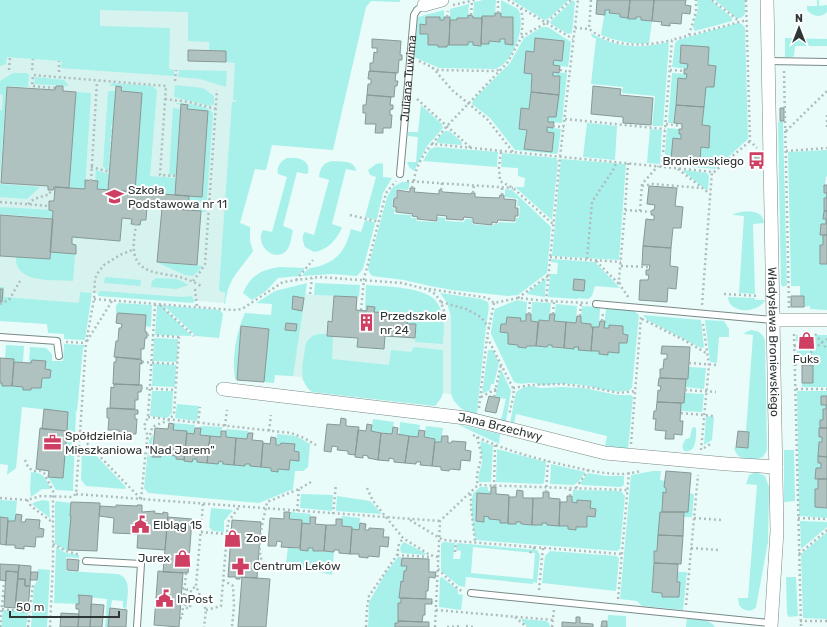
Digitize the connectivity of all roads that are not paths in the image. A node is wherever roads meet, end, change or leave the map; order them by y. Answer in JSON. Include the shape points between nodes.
{"nodes":[{"id":1,"x":442,"y":0,"type":"edge"},
{"id":2,"x":767,"y":0,"type":"edge"},
{"id":3,"x":424,"y":5,"type":"joint"},
{"id":4,"x":768,"y":61,"type":"junction"},
{"id":5,"x":827,"y":62,"type":"edge"},
{"id":6,"x":398,"y":177,"type":"road end"},
{"id":7,"x":596,"y":304,"type":"dead end"},
{"id":8,"x":773,"y":320,"type":"junction"},
{"id":9,"x":827,"y":320,"type":"edge"},
{"id":10,"x":0,"y":337,"type":"edge"},
{"id":11,"x":60,"y":356,"type":"dead end"},
{"id":12,"x":223,"y":389,"type":"dead end"},
{"id":13,"x":776,"y":467,"type":"junction"},
{"id":14,"x":86,"y":561,"type":"dead end"},
{"id":15,"x":471,"y":593,"type":"road end"},
{"id":16,"x":770,"y":626,"type":"edge"},
{"id":17,"x":137,"y":627,"type":"edge"}],
"edges":[{"from":1,"to":3,"type":"street","name":"Juliana Tuwima"},
{"from":2,"to":4,"type":"street","name":"Władysława Broniewskiego"},
{"from":3,"to":6,"type":"lane","name":"Juliana Tuwima","via":[[414,15]]},
{"from":4,"to":5,"type":"lane"},
{"from":4,"to":8,"type":"street","name":"Władysława Broniewskiego"},
{"from":7,"to":8,"type":"lane"},
{"from":8,"to":9,"type":"street"},
{"from":8,"to":13,"type":"street","name":"Władysława Broniewskiego"},
{"from":10,"to":11,"type":"lane","via":[[58,341]]},
{"from":12,"to":13,"type":"street","name":"Jana Brzechwy","via":[[448,415],[605,453],[630,456],[700,456]]},
{"from":13,"to":16,"type":"street","name":"Władysława Broniewskiego","via":[[777,531]]},
{"from":14,"to":17,"type":"lane","via":[[141,564]]},
{"from":15,"to":16,"type":"lane","via":[[685,614]]}]}
